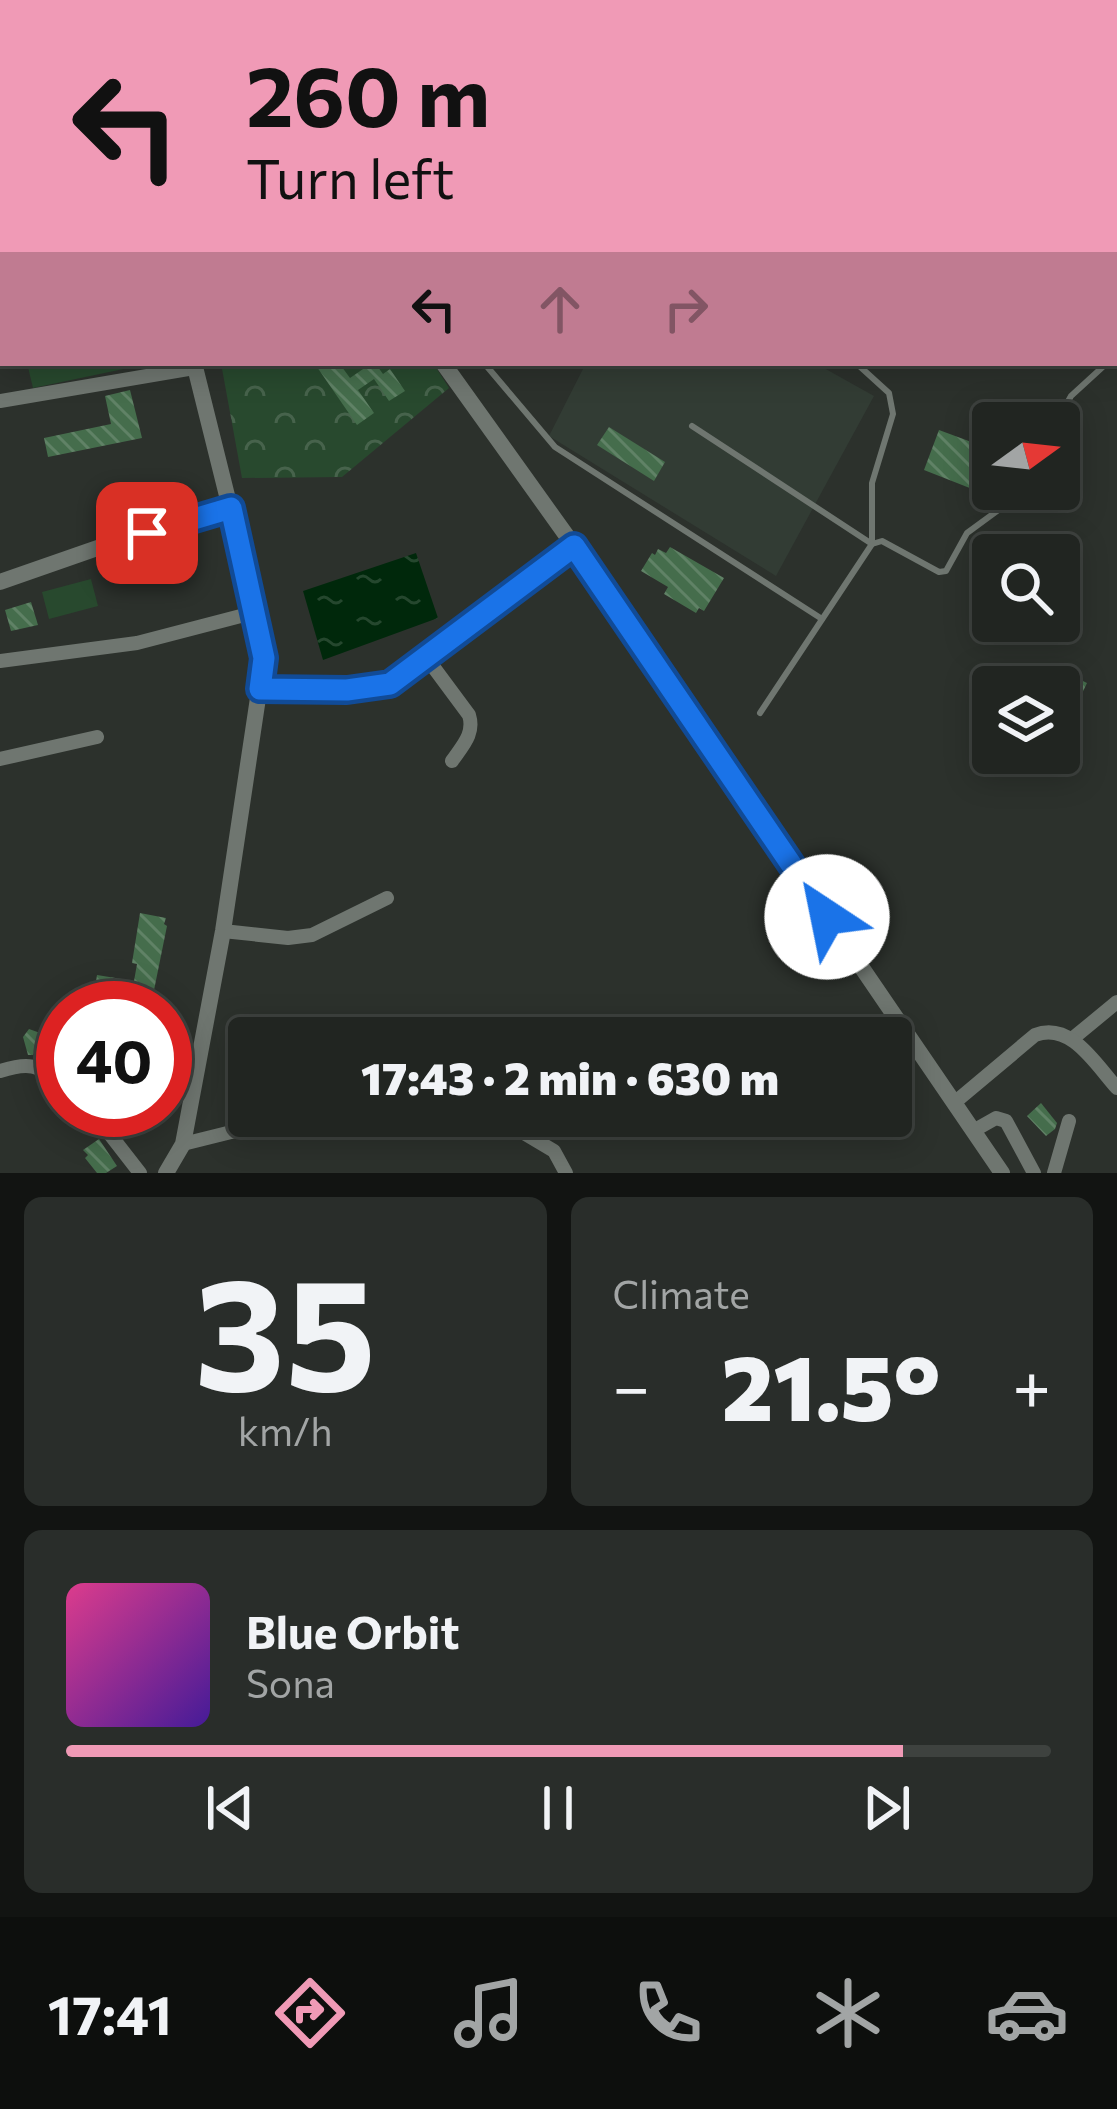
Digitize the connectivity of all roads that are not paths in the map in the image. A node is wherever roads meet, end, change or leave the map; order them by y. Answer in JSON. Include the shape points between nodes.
{"nodes":[{"id":1,"x":189,"y":366,"type":"edge"},
{"id":2,"x":194,"y":366,"type":"edge"},
{"id":3,"x":445,"y":366,"type":"edge"},
{"id":4,"x":487,"y":366,"type":"edge"},
{"id":5,"x":859,"y":366,"type":"edge"},
{"id":6,"x":1104,"y":366,"type":"edge"},
{"id":7,"x":0,"y":401,"type":"edge"},
{"id":8,"x":1067,"y":402,"type":"edge"},
{"id":9,"x":692,"y":426,"type":"dead end"},
{"id":10,"x":231,"y":508,"type":"junction"},
{"id":11,"x":999,"y":510,"type":"edge"},
{"id":12,"x":872,"y":544,"type":"junction"},
{"id":13,"x":574,"y":546,"type":"junction"},
{"id":14,"x":0,"y":582,"type":"edge"},
{"id":15,"x":256,"y":612,"type":"junction"},
{"id":16,"x":822,"y":619,"type":"junction"},
{"id":17,"x":426,"y":657,"type":"junction"},
{"id":18,"x":0,"y":660,"type":"edge"},
{"id":19,"x":260,"y":689,"type":"junction"},
{"id":20,"x":760,"y":713,"type":"dead end"},
{"id":21,"x":98,"y":737,"type":"dead end"},
{"id":22,"x":0,"y":759,"type":"edge"},
{"id":23,"x":452,"y":761,"type":"dead end"},
{"id":24,"x":387,"y":898,"type":"dead end"},
{"id":25,"x":223,"y":931,"type":"junction"},
{"id":26,"x":1117,"y":1002,"type":"edge"},
{"id":27,"x":1072,"y":1039,"type":"junction"},
{"id":28,"x":36,"y":1067,"type":"edge"},
{"id":29,"x":0,"y":1071,"type":"edge"},
{"id":30,"x":1117,"y":1088,"type":"edge"},
{"id":31,"x":954,"y":1103,"type":"junction"},
{"id":32,"x":1069,"y":1120,"type":"dead end"},
{"id":33,"x":973,"y":1131,"type":"junction"},
{"id":34,"x":228,"y":1133,"type":"edge"},
{"id":35,"x":112,"y":1137,"type":"edge"},
{"id":36,"x":531,"y":1137,"type":"edge"},
{"id":37,"x":183,"y":1144,"type":"junction"},
{"id":38,"x":168,"y":1172,"type":"edge"},
{"id":39,"x":140,"y":1173,"type":"edge"},
{"id":40,"x":566,"y":1173,"type":"edge"},
{"id":41,"x":1001,"y":1173,"type":"edge"},
{"id":42,"x":1034,"y":1173,"type":"edge"},
{"id":43,"x":1054,"y":1173,"type":"edge"}],
"edges":[{"from":1,"to":7,"type":"street"},
{"from":2,"to":10,"type":"street"},
{"from":3,"to":13,"type":"street"},
{"from":4,"to":16,"type":"lane","via":[[555,447]]},
{"from":5,"to":12,"type":"lane","via":[[889,393],[893,414],[872,483]]},
{"from":6,"to":8,"type":"lane"},
{"from":9,"to":12,"type":"lane"},
{"from":10,"to":14,"type":"street"},
{"from":10,"to":15,"type":"street"},
{"from":11,"to":12,"type":"lane","via":[[968,533],[946,571],[882,541]]},
{"from":12,"to":16,"type":"lane"},
{"from":13,"to":17,"type":"lane"},
{"from":13,"to":31,"type":"street"},
{"from":15,"to":18,"type":"street","via":[[137,643]]},
{"from":15,"to":19,"type":"street"},
{"from":16,"to":20,"type":"lane"},
{"from":17,"to":19,"type":"lane","via":[[390,684]]},
{"from":17,"to":23,"type":"street","via":[[472,724]]},
{"from":19,"to":25,"type":"street"},
{"from":21,"to":22,"type":"street"},
{"from":24,"to":25,"type":"street","via":[[299,938]]},
{"from":25,"to":37,"type":"street"},
{"from":26,"to":27,"type":"street"},
{"from":27,"to":30,"type":"street"},
{"from":27,"to":31,"type":"street","via":[[1056,1031],[1035,1035]]},
{"from":28,"to":29,"type":"street"},
{"from":31,"to":33,"type":"street"},
{"from":32,"to":43,"type":"street"},
{"from":33,"to":41,"type":"street"},
{"from":33,"to":42,"type":"street","via":[[1006,1121]]},
{"from":34,"to":37,"type":"street"},
{"from":35,"to":39,"type":"street"},
{"from":36,"to":40,"type":"street","via":[[554,1151]]},
{"from":37,"to":38,"type":"street"}]}
